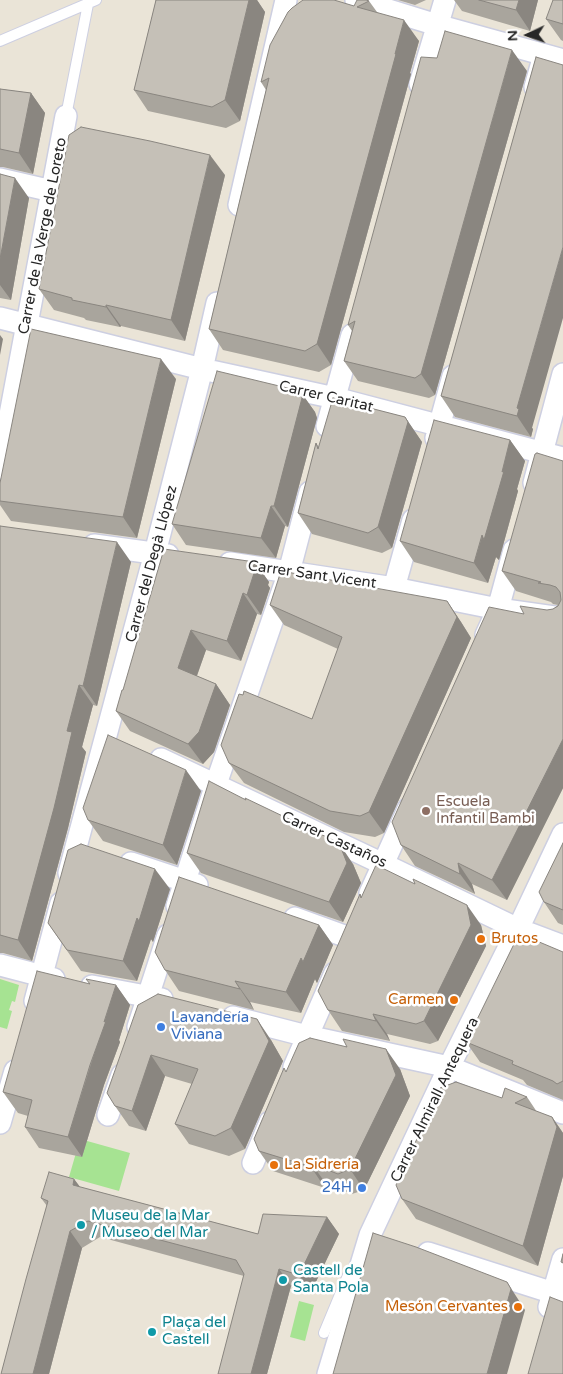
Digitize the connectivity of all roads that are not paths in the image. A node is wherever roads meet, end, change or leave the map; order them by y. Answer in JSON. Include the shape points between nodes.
{"nodes":[{"id":1,"x":286,"y":0,"type":"edge"},
{"id":2,"x":356,"y":0,"type":"edge"},
{"id":3,"x":444,"y":0,"type":"edge"},
{"id":4,"x":92,"y":2,"type":"edge"},
{"id":5,"x":436,"y":25,"type":"junction"},
{"id":6,"x":0,"y":41,"type":"edge"},
{"id":7,"x":554,"y":57,"type":"edge"},
{"id":8,"x":416,"y":101,"type":"edge"},
{"id":9,"x":531,"y":102,"type":"edge"},
{"id":10,"x":66,"y":116,"type":"joint"},
{"id":11,"x":0,"y":180,"type":"edge"},
{"id":12,"x":52,"y":191,"type":"junction"},
{"id":13,"x":235,"y":223,"type":"edge"},
{"id":14,"x":222,"y":282,"type":"edge"},
{"id":15,"x":0,"y":318,"type":"edge"},
{"id":16,"x":356,"y":321,"type":"edge"},
{"id":17,"x":26,"y":324,"type":"junction"},
{"id":18,"x":458,"y":359,"type":"edge"},
{"id":19,"x":202,"y":369,"type":"junction"},
{"id":20,"x":563,"y":374,"type":"edge"},
{"id":21,"x":335,"y":398,"type":"junction"},
{"id":22,"x":439,"y":426,"type":"junction"},
{"id":23,"x":323,"y":444,"type":"edge"},
{"id":24,"x":542,"y":453,"type":"junction"},
{"id":25,"x":431,"y":454,"type":"edge"},
{"id":26,"x":563,"y":458,"type":"edge"},
{"id":27,"x":0,"y":468,"type":"edge"},
{"id":28,"x":315,"y":471,"type":"edge"},
{"id":29,"x":529,"y":499,"type":"edge"},
{"id":30,"x":418,"y":502,"type":"edge"},
{"id":31,"x":519,"y":535,"type":"edge"},
{"id":32,"x":78,"y":542,"type":"edge"},
{"id":33,"x":155,"y":553,"type":"junction"},
{"id":34,"x":184,"y":557,"type":"edge"},
{"id":35,"x":212,"y":561,"type":"edge"},
{"id":36,"x":289,"y":572,"type":"junction"},
{"id":37,"x":394,"y":588,"type":"junction"},
{"id":38,"x":498,"y":609,"type":"junction"},
{"id":39,"x":563,"y":618,"type":"edge"},
{"id":40,"x":477,"y":654,"type":"edge"},
{"id":41,"x":123,"y":742,"type":"junction"},
{"id":42,"x":216,"y":784,"type":"junction"},
{"id":43,"x":416,"y":791,"type":"edge"},
{"id":44,"x":563,"y":834,"type":"edge"},
{"id":45,"x":94,"y":851,"type":"junction"},
{"id":46,"x":383,"y":864,"type":"junction"},
{"id":47,"x":185,"y":881,"type":"junction"},
{"id":48,"x":212,"y":890,"type":"edge"},
{"id":49,"x":277,"y":912,"type":"edge"},
{"id":50,"x":356,"y":924,"type":"junction"},
{"id":51,"x":518,"y":929,"type":"junction"},
{"id":52,"x":563,"y":946,"type":"edge"},
{"id":53,"x":0,"y":965,"type":"edge"},
{"id":54,"x":42,"y":976,"type":"junction"},
{"id":55,"x":149,"y":996,"type":"junction"},
{"id":56,"x":177,"y":1003,"type":"edge"},
{"id":57,"x":214,"y":1012,"type":"edge"},
{"id":58,"x":28,"y":1022,"type":"edge"},
{"id":59,"x":307,"y":1036,"type":"junction"},
{"id":60,"x":21,"y":1050,"type":"edge"},
{"id":61,"x":449,"y":1067,"type":"junction"},
{"id":62,"x":288,"y":1081,"type":"edge"},
{"id":63,"x":276,"y":1108,"type":"edge"},
{"id":64,"x":108,"y":1114,"type":"edge"},
{"id":65,"x":563,"y":1114,"type":"edge"},
{"id":66,"x":0,"y":1122,"type":"edge"},
{"id":67,"x":253,"y":1163,"type":"edge"},
{"id":68,"x":389,"y":1241,"type":"junction"},
{"id":69,"x":563,"y":1259,"type":"edge"},
{"id":70,"x":558,"y":1294,"type":"edge"},
{"id":71,"x":542,"y":1329,"type":"edge"},
{"id":72,"x":324,"y":1333,"type":"dead end"},
{"id":73,"x":328,"y":1374,"type":"edge"}],
"edges":[{"from":1,"to":13,"type":"street"},
{"from":2,"to":5,"type":"street"},
{"from":3,"to":5,"type":"street"},
{"from":4,"to":6,"type":"lane"},
{"from":4,"to":10,"type":"lane","name":"Carrer de la Verge de Loreto"},
{"from":5,"to":7,"type":"street"},
{"from":5,"to":8,"type":"street"},
{"from":7,"to":9,"type":"street"},
{"from":10,"to":12,"type":"street","name":"Carrer de la Verge de Loreto"},
{"from":11,"to":12,"type":"street"},
{"from":12,"to":17,"type":"street","name":"Carrer de la Verge de Loreto"},
{"from":14,"to":19,"type":"street","name":"Carrer del Degà Llópez"},
{"from":15,"to":17,"type":"street","name":"Carrer Caritat"},
{"from":16,"to":21,"type":"street"},
{"from":17,"to":19,"type":"street","name":"Carrer Caritat"},
{"from":17,"to":27,"type":"street","name":"Carrer de la Verge de Loreto"},
{"from":18,"to":22,"type":"street"},
{"from":19,"to":21,"type":"street","name":"Carrer Caritat"},
{"from":19,"to":33,"type":"street","name":"Carrer del Degà Llópez"},
{"from":20,"to":24,"type":"street"},
{"from":21,"to":22,"type":"street","name":"Carrer Caritat"},
{"from":21,"to":23,"type":"street"},
{"from":22,"to":24,"type":"street","name":"Carrer Caritat"},
{"from":22,"to":25,"type":"street"},
{"from":24,"to":26,"type":"street","name":"Carrer Caritat"},
{"from":24,"to":29,"type":"street"},
{"from":28,"to":36,"type":"street"},
{"from":30,"to":37,"type":"street"},
{"from":31,"to":38,"type":"street"},
{"from":32,"to":33,"type":"street"},
{"from":33,"to":34,"type":"street"},
{"from":33,"to":41,"type":"street","name":"Carrer del Degà Llópez"},
{"from":35,"to":36,"type":"street","name":"Carrer Sant Vicent"},
{"from":36,"to":37,"type":"street","name":"Carrer Sant Vicent"},
{"from":36,"to":42,"type":"street"},
{"from":37,"to":38,"type":"street","name":"Carrer Sant Vicent"},
{"from":38,"to":39,"type":"street","name":"Carrer Sant Vicent"},
{"from":38,"to":40,"type":"street"},
{"from":41,"to":42,"type":"street","name":"Carrer Castaños"},
{"from":41,"to":45,"type":"street","name":"Carrer del Degà Llópez"},
{"from":42,"to":46,"type":"street","name":"Carrer Castaños"},
{"from":42,"to":47,"type":"street"},
{"from":43,"to":46,"type":"street"},
{"from":44,"to":51,"type":"street","name":"Carrer Almirall Antequera"},
{"from":45,"to":47,"type":"street"},
{"from":45,"to":54,"type":"street","name":"Carrer del Degà Llópez"},
{"from":46,"to":50,"type":"street"},
{"from":46,"to":51,"type":"street","name":"Carrer Castaños"},
{"from":47,"to":48,"type":"street"},
{"from":47,"to":55,"type":"street"},
{"from":49,"to":50,"type":"street"},
{"from":50,"to":59,"type":"street"},
{"from":51,"to":52,"type":"street","name":"Carrer Castaños"},
{"from":51,"to":61,"type":"street","name":"Carrer Almirall Antequera"},
{"from":53,"to":54,"type":"street"},
{"from":54,"to":55,"type":"street"},
{"from":54,"to":58,"type":"street","name":"Carrer del Degà Llópez"},
{"from":55,"to":56,"type":"street"},
{"from":55,"to":64,"type":"street"},
{"from":57,"to":59,"type":"street"},
{"from":59,"to":61,"type":"street"},
{"from":59,"to":62,"type":"street"},
{"from":60,"to":66,"type":"street"},
{"from":61,"to":65,"type":"street"},
{"from":61,"to":68,"type":"street","name":"Carrer Almirall Antequera"},
{"from":63,"to":67,"type":"street"},
{"from":68,"to":70,"type":"street"},
{"from":68,"to":72,"type":"lane","via":[[357,1252]]},
{"from":68,"to":73,"type":"street","name":"Carrer Almirall Antequera"},
{"from":69,"to":70,"type":"street"},
{"from":70,"to":71,"type":"street"}]}
